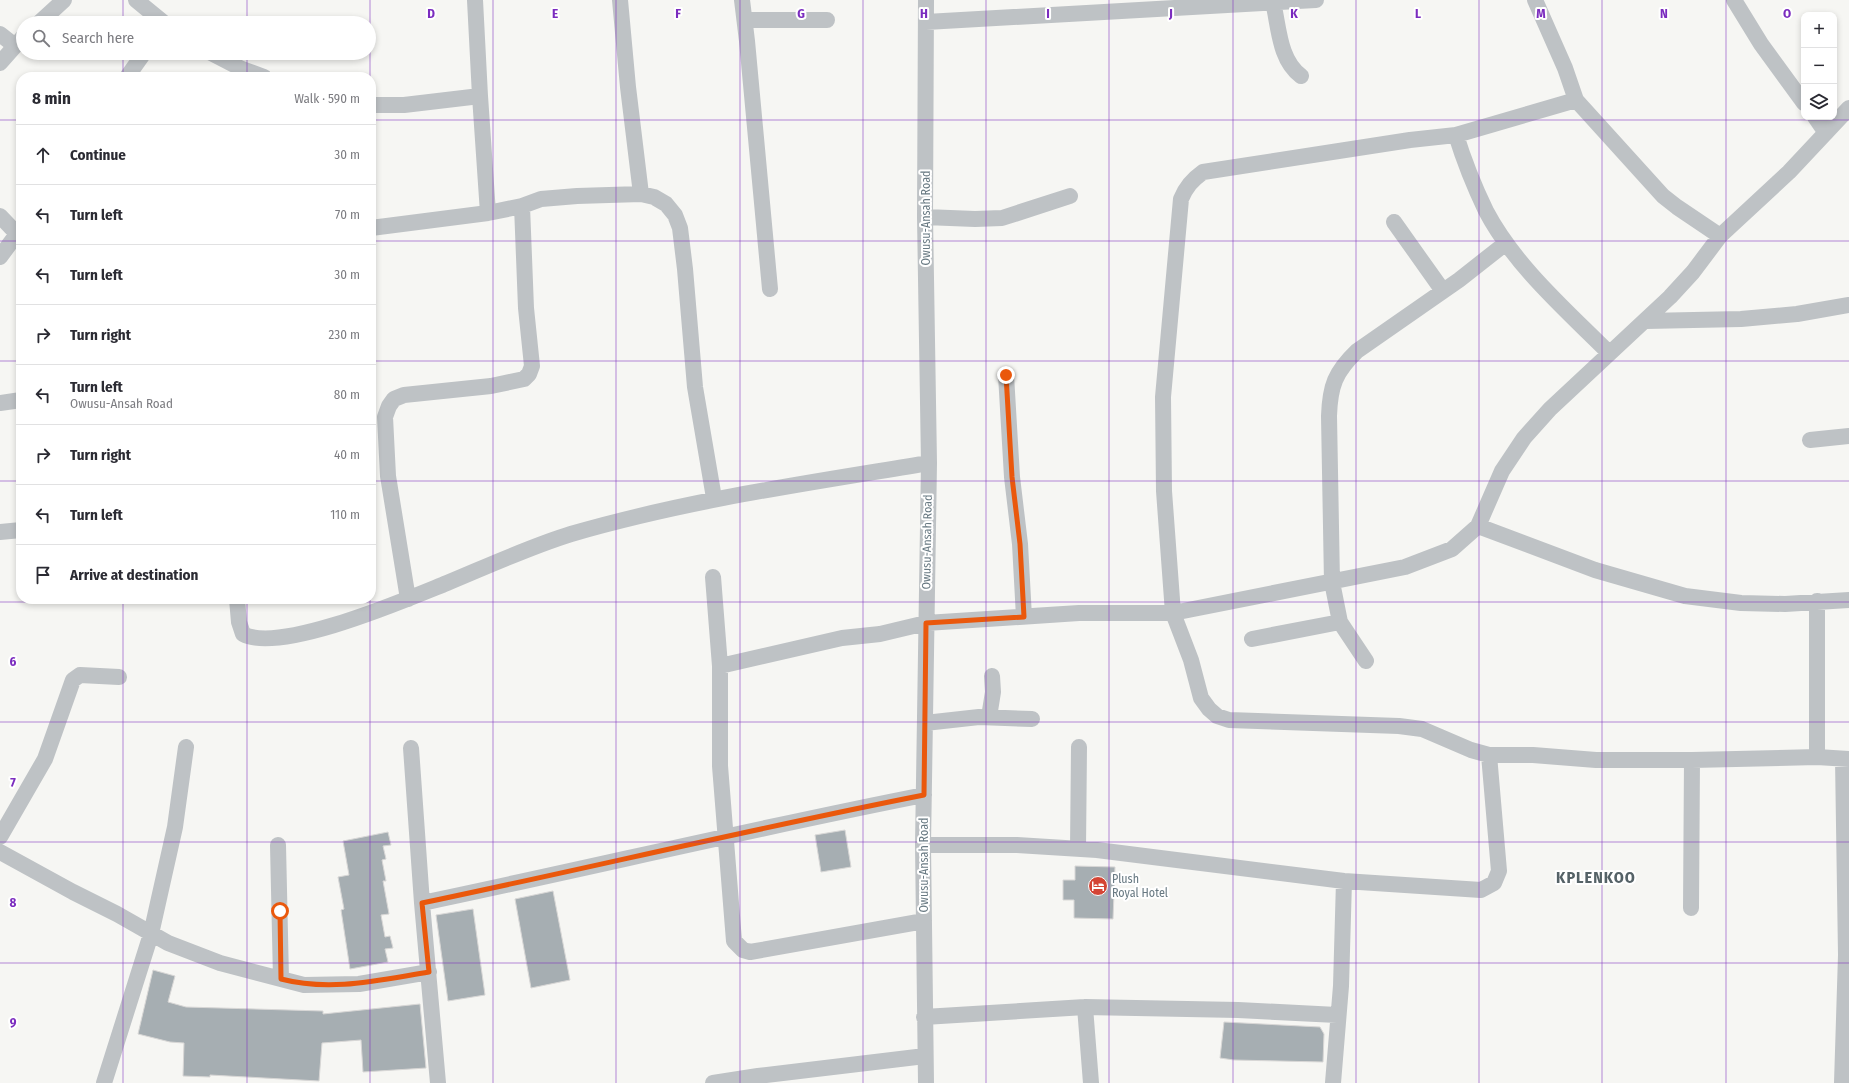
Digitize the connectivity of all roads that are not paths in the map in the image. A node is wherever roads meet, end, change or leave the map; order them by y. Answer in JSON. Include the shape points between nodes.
{"nodes":[{"id":1,"x":64,"y":0,"type":"edge"},
{"id":2,"x":136,"y":0,"type":"edge"},
{"id":3,"x":475,"y":0,"type":"edge"},
{"id":4,"x":620,"y":0,"type":"edge"},
{"id":5,"x":742,"y":0,"type":"edge"},
{"id":6,"x":926,"y":0,"type":"edge"},
{"id":7,"x":1316,"y":0,"type":"edge"},
{"id":8,"x":1535,"y":0,"type":"edge"},
{"id":9,"x":1734,"y":0,"type":"edge"},
{"id":10,"x":1248,"y":1,"type":"edge"},
{"id":11,"x":1273,"y":2,"type":"junction"},
{"id":12,"x":47,"y":16,"type":"edge"},
{"id":13,"x":155,"y":16,"type":"edge"},
{"id":14,"x":745,"y":20,"type":"junction"},
{"id":15,"x":827,"y":20,"type":"dead end"},
{"id":16,"x":926,"y":22,"type":"junction"},
{"id":17,"x":0,"y":34,"type":"edge"},
{"id":18,"x":16,"y":40,"type":"edge"},
{"id":19,"x":16,"y":44,"type":"edge"},
{"id":20,"x":139,"y":60,"type":"edge"},
{"id":21,"x":224,"y":60,"type":"edge"},
{"id":22,"x":0,"y":63,"type":"edge"},
{"id":23,"x":131,"y":72,"type":"edge"},
{"id":24,"x":248,"y":72,"type":"edge"},
{"id":25,"x":1300,"y":76,"type":"dead end"},
{"id":26,"x":480,"y":96,"type":"junction"},
{"id":27,"x":1801,"y":98,"type":"edge"},
{"id":28,"x":1576,"y":100,"type":"junction"},
{"id":29,"x":376,"y":105,"type":"edge"},
{"id":30,"x":1849,"y":108,"type":"edge"},
{"id":31,"x":1817,"y":120,"type":"edge"},
{"id":32,"x":1826,"y":133,"type":"junction"},
{"id":33,"x":1456,"y":135,"type":"junction"},
{"id":34,"x":641,"y":194,"type":"junction"},
{"id":35,"x":1070,"y":196,"type":"dead end"},
{"id":36,"x":522,"y":206,"type":"junction"},
{"id":37,"x":488,"y":213,"type":"junction"},
{"id":38,"x":0,"y":216,"type":"edge"},
{"id":39,"x":925,"y":217,"type":"junction"},
{"id":40,"x":1394,"y":222,"type":"dead end"},
{"id":41,"x":376,"y":227,"type":"edge"},
{"id":42,"x":16,"y":233,"type":"edge"},
{"id":43,"x":1720,"y":236,"type":"junction"},
{"id":44,"x":16,"y":239,"type":"edge"},
{"id":45,"x":1506,"y":243,"type":"junction"},
{"id":46,"x":0,"y":257,"type":"edge"},
{"id":47,"x":770,"y":289,"type":"dead end"},
{"id":48,"x":1443,"y":291,"type":"junction"},
{"id":49,"x":1849,"y":305,"type":"edge"},
{"id":50,"x":1646,"y":321,"type":"junction"},
{"id":51,"x":1609,"y":353,"type":"junction"},
{"id":52,"x":1006,"y":375,"type":"dead end"},
{"id":53,"x":16,"y":401,"type":"edge"},
{"id":54,"x":0,"y":403,"type":"edge"},
{"id":55,"x":1849,"y":436,"type":"edge"},
{"id":56,"x":1810,"y":440,"type":"dead end"},
{"id":57,"x":928,"y":463,"type":"junction"},
{"id":58,"x":714,"y":498,"type":"junction"},
{"id":59,"x":1478,"y":526,"type":"junction"},
{"id":60,"x":16,"y":530,"type":"edge"},
{"id":61,"x":0,"y":532,"type":"edge"},
{"id":62,"x":713,"y":577,"type":"dead end"},
{"id":63,"x":1332,"y":582,"type":"junction"},
{"id":64,"x":408,"y":599,"type":"junction"},
{"id":65,"x":1849,"y":600,"type":"edge"},
{"id":66,"x":1817,"y":601,"type":"junction"},
{"id":67,"x":237,"y":604,"type":"edge"},
{"id":68,"x":1173,"y":613,"type":"junction"},
{"id":69,"x":1024,"y":617,"type":"junction"},
{"id":70,"x":1340,"y":622,"type":"junction"},
{"id":71,"x":926,"y":623,"type":"junction"},
{"id":72,"x":1252,"y":639,"type":"dead end"},
{"id":73,"x":1366,"y":661,"type":"dead end"},
{"id":74,"x":720,"y":666,"type":"junction"},
{"id":75,"x":992,"y":676,"type":"dead end"},
{"id":76,"x":119,"y":677,"type":"dead end"},
{"id":77,"x":989,"y":718,"type":"junction"},
{"id":78,"x":1032,"y":719,"type":"dead end"},
{"id":79,"x":925,"y":723,"type":"junction"},
{"id":80,"x":186,"y":747,"type":"dead end"},
{"id":81,"x":1079,"y":747,"type":"dead end"},
{"id":82,"x":411,"y":748,"type":"dead end"},
{"id":83,"x":1489,"y":755,"type":"junction"},
{"id":84,"x":1817,"y":757,"type":"junction"},
{"id":85,"x":1846,"y":759,"type":"edge"},
{"id":86,"x":1692,"y":760,"type":"junction"},
{"id":87,"x":924,"y":795,"type":"junction"},
{"id":88,"x":725,"y":836,"type":"junction"},
{"id":89,"x":0,"y":837,"type":"edge"},
{"id":90,"x":923,"y":845,"type":"junction"},
{"id":91,"x":278,"y":846,"type":"dead end"},
{"id":92,"x":1078,"y":848,"type":"junction"},
{"id":93,"x":0,"y":852,"type":"edge"},
{"id":94,"x":1344,"y":881,"type":"junction"},
{"id":95,"x":422,"y":903,"type":"junction"},
{"id":96,"x":1691,"y":908,"type":"dead end"},
{"id":97,"x":924,"y":921,"type":"junction"},
{"id":98,"x":151,"y":934,"type":"junction"},
{"id":99,"x":1848,"y":955,"type":"edge"},
{"id":100,"x":429,"y":972,"type":"junction"},
{"id":101,"x":281,"y":979,"type":"junction"},
{"id":102,"x":1085,"y":1007,"type":"junction"},
{"id":103,"x":1338,"y":1015,"type":"junction"},
{"id":104,"x":924,"y":1017,"type":"junction"},
{"id":105,"x":925,"y":1056,"type":"junction"},
{"id":106,"x":758,"y":1079,"type":"edge"},
{"id":107,"x":104,"y":1083,"type":"edge"},
{"id":108,"x":438,"y":1083,"type":"edge"},
{"id":109,"x":713,"y":1083,"type":"edge"},
{"id":110,"x":926,"y":1083,"type":"edge"},
{"id":111,"x":1091,"y":1083,"type":"edge"},
{"id":112,"x":1333,"y":1083,"type":"edge"},
{"id":113,"x":1842,"y":1083,"type":"edge"}],
"edges":[{"from":1,"to":12,"type":"street"},
{"from":2,"to":13,"type":"street"},
{"from":3,"to":26,"type":"street"},
{"from":4,"to":34,"type":"street"},
{"from":5,"to":14,"type":"street"},
{"from":6,"to":16,"type":"street","name":"Owusu-Ansah Road"},
{"from":7,"to":11,"type":"street"},
{"from":8,"to":28,"type":"street"},
{"from":9,"to":27,"type":"street","via":[[1761,44]]},
{"from":10,"to":11,"type":"street"},
{"from":10,"to":16,"type":"street"},
{"from":11,"to":25,"type":"street","via":[[1285,56],[1292,70]]},
{"from":14,"to":15,"type":"street"},
{"from":14,"to":47,"type":"street"},
{"from":16,"to":39,"type":"street","name":"Owusu-Ansah Road"},
{"from":17,"to":18,"type":"street"},
{"from":19,"to":22,"type":"street"},
{"from":20,"to":23,"type":"street"},
{"from":21,"to":24,"type":"street"},
{"from":26,"to":29,"type":"street","via":[[404,105]]},
{"from":26,"to":37,"type":"street"},
{"from":28,"to":33,"type":"street"},
{"from":28,"to":43,"type":"street","via":[[1663,196]]},
{"from":30,"to":32,"type":"street"},
{"from":31,"to":32,"type":"street"},
{"from":32,"to":43,"type":"street","via":[[1789,172]]},
{"from":33,"to":45,"type":"street","via":[[1486,212]]},
{"from":33,"to":68,"type":"street","via":[[1202,172],[1191,180],[1185,189],[1181,199],[1163,398],[1164,491]]},
{"from":34,"to":36,"type":"street","via":[[570,196],[542,199]]},
{"from":34,"to":58,"type":"street","via":[[654,197],[666,204],[675,215],[680,228],[695,387]]},
{"from":35,"to":39,"type":"street","via":[[1002,218]]},
{"from":36,"to":37,"type":"street"},
{"from":36,"to":64,"type":"street","via":[[526,308],[532,366],[529,374],[524,379],[491,386],[404,395],[394,399],[385,418],[388,476]]},
{"from":37,"to":41,"type":"street"},
{"from":38,"to":42,"type":"street"},
{"from":39,"to":57,"type":"street","name":"Owusu-Ansah Road"},
{"from":40,"to":48,"type":"street"},
{"from":43,"to":50,"type":"street","via":[[1693,272]]},
{"from":44,"to":46,"type":"street"},
{"from":45,"to":48,"type":"street"},
{"from":45,"to":51,"type":"street","via":[[1518,259]]},
{"from":48,"to":63,"type":"street","via":[[1357,352],[1336,376],[1330,393],[1329,416]]},
{"from":49,"to":50,"type":"street","via":[[1797,314],[1741,319]]},
{"from":50,"to":51,"type":"street"},
{"from":51,"to":59,"type":"street","via":[[1550,409],[1524,438],[1502,471]]},
{"from":52,"to":69,"type":"street"},
{"from":53,"to":54,"type":"street"},
{"from":55,"to":56,"type":"street"},
{"from":57,"to":58,"type":"street"},
{"from":57,"to":71,"type":"street","name":"Owusu-Ansah Road"},
{"from":58,"to":64,"type":"street","via":[[569,535]]},
{"from":59,"to":63,"type":"street","via":[[1452,549],[1437,556],[1405,567]]},
{"from":59,"to":66,"type":"street","via":[[1595,570],[1685,596],[1742,603],[1785,604]]},
{"from":60,"to":61,"type":"street"},
{"from":62,"to":74,"type":"street"},
{"from":63,"to":68,"type":"street"},
{"from":63,"to":70,"type":"street"},
{"from":64,"to":67,"type":"street","via":[[336,624],[265,640],[250,638],[243,634]]},
{"from":65,"to":66,"type":"street"},
{"from":66,"to":84,"type":"street"},
{"from":68,"to":69,"type":"street","via":[[1079,613]]},
{"from":68,"to":83,"type":"street","via":[[1191,660],[1201,698],[1217,716],[1229,720],[1422,729]]},
{"from":69,"to":71,"type":"street"},
{"from":70,"to":72,"type":"street"},
{"from":70,"to":73,"type":"street"},
{"from":71,"to":74,"type":"street","via":[[880,634],[842,638]]},
{"from":71,"to":79,"type":"street","name":"Owusu-Ansah Road"},
{"from":74,"to":88,"type":"street","via":[[720,766]]},
{"from":75,"to":77,"type":"street"},
{"from":76,"to":89,"type":"street","via":[[80,675],[74,680],[45,759]]},
{"from":77,"to":78,"type":"street"},
{"from":77,"to":79,"type":"street"},
{"from":79,"to":87,"type":"street","name":"Owusu-Ansah Road"},
{"from":80,"to":98,"type":"street","via":[[175,827]]},
{"from":81,"to":92,"type":"street"},
{"from":82,"to":95,"type":"street"},
{"from":83,"to":86,"type":"street","via":[[1533,755],[1596,760]]},
{"from":83,"to":94,"type":"street","via":[[1500,871],[1494,883],[1481,890]]},
{"from":84,"to":85,"type":"street"},
{"from":84,"to":86,"type":"street"},
{"from":85,"to":99,"type":"street"},
{"from":86,"to":96,"type":"street"},
{"from":87,"to":88,"type":"street"},
{"from":87,"to":90,"type":"street","name":"Owusu-Ansah Road"},
{"from":88,"to":95,"type":"street"},
{"from":88,"to":97,"type":"street","via":[[734,941],[743,950],[750,952]]},
{"from":90,"to":92,"type":"street"},
{"from":90,"to":97,"type":"street","name":"Owusu-Ansah Road"},
{"from":91,"to":101,"type":"street"},
{"from":92,"to":94,"type":"street"},
{"from":93,"to":98,"type":"street"},
{"from":94,"to":103,"type":"street"},
{"from":95,"to":100,"type":"street"},
{"from":97,"to":104,"type":"street","name":"Owusu-Ansah Road"},
{"from":98,"to":101,"type":"street","via":[[220,962]]},
{"from":98,"to":107,"type":"street"},
{"from":99,"to":113,"type":"street"},
{"from":100,"to":101,"type":"street","via":[[359,984],[304,985]]},
{"from":100,"to":108,"type":"street"},
{"from":102,"to":103,"type":"street"},
{"from":102,"to":104,"type":"street"},
{"from":102,"to":111,"type":"street"},
{"from":103,"to":112,"type":"street"},
{"from":104,"to":105,"type":"street","name":"Owusu-Ansah Road"},
{"from":105,"to":106,"type":"street"},
{"from":105,"to":110,"type":"street","name":"Owusu-Ansah Road"},
{"from":106,"to":109,"type":"street"}]}
